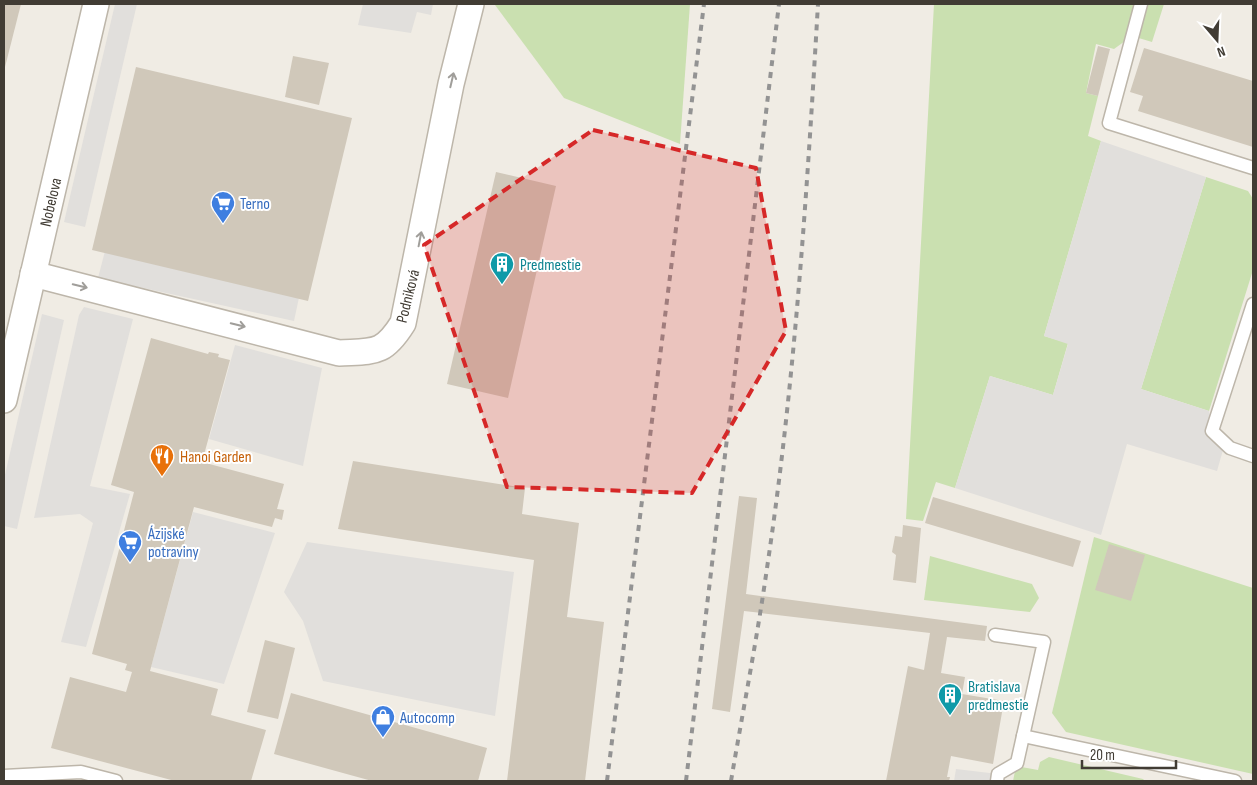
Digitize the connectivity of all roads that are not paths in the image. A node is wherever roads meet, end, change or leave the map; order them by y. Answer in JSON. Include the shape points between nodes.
{"nodes":[{"id":1,"x":96,"y":4,"type":"edge"},
{"id":2,"x":471,"y":4,"type":"edge"},
{"id":3,"x":1141,"y":4,"type":"edge"},
{"id":4,"x":1253,"y":168,"type":"edge"},
{"id":5,"x":33,"y":274,"type":"junction"},
{"id":6,"x":1253,"y":304,"type":"edge"},
{"id":7,"x":4,"y":400,"type":"edge"},
{"id":8,"x":1253,"y":456,"type":"edge"},
{"id":9,"x":995,"y":635,"type":"dead end"},
{"id":10,"x":1023,"y":736,"type":"junction"},
{"id":11,"x":4,"y":776,"type":"edge"},
{"id":12,"x":1177,"y":776,"type":"edge"},
{"id":13,"x":116,"y":781,"type":"edge"},
{"id":14,"x":997,"y":781,"type":"edge"},
{"id":15,"x":1235,"y":781,"type":"edge"}],
"edges":[{"from":1,"to":5,"type":"street","name":"Nobelova"},
{"from":5,"to":2,"type":"street","name":"Podniková","one_way":true,"via":[[339,353],[375,351],[392,341],[403,323],[451,84]]},
{"from":3,"to":4,"type":"lane","via":[[1108,123]]},
{"from":5,"to":7,"type":"street","name":"Nobelova"},
{"from":6,"to":8,"type":"lane","via":[[1212,431],[1230,448]]},
{"from":9,"to":10,"type":"lane","via":[[1044,642]]},
{"from":10,"to":12,"type":"lane"},
{"from":10,"to":14,"type":"lane","via":[[1017,763],[998,774]]},
{"from":11,"to":13,"type":"lane","via":[[81,772]]},
{"from":12,"to":15,"type":"lane"}]}
